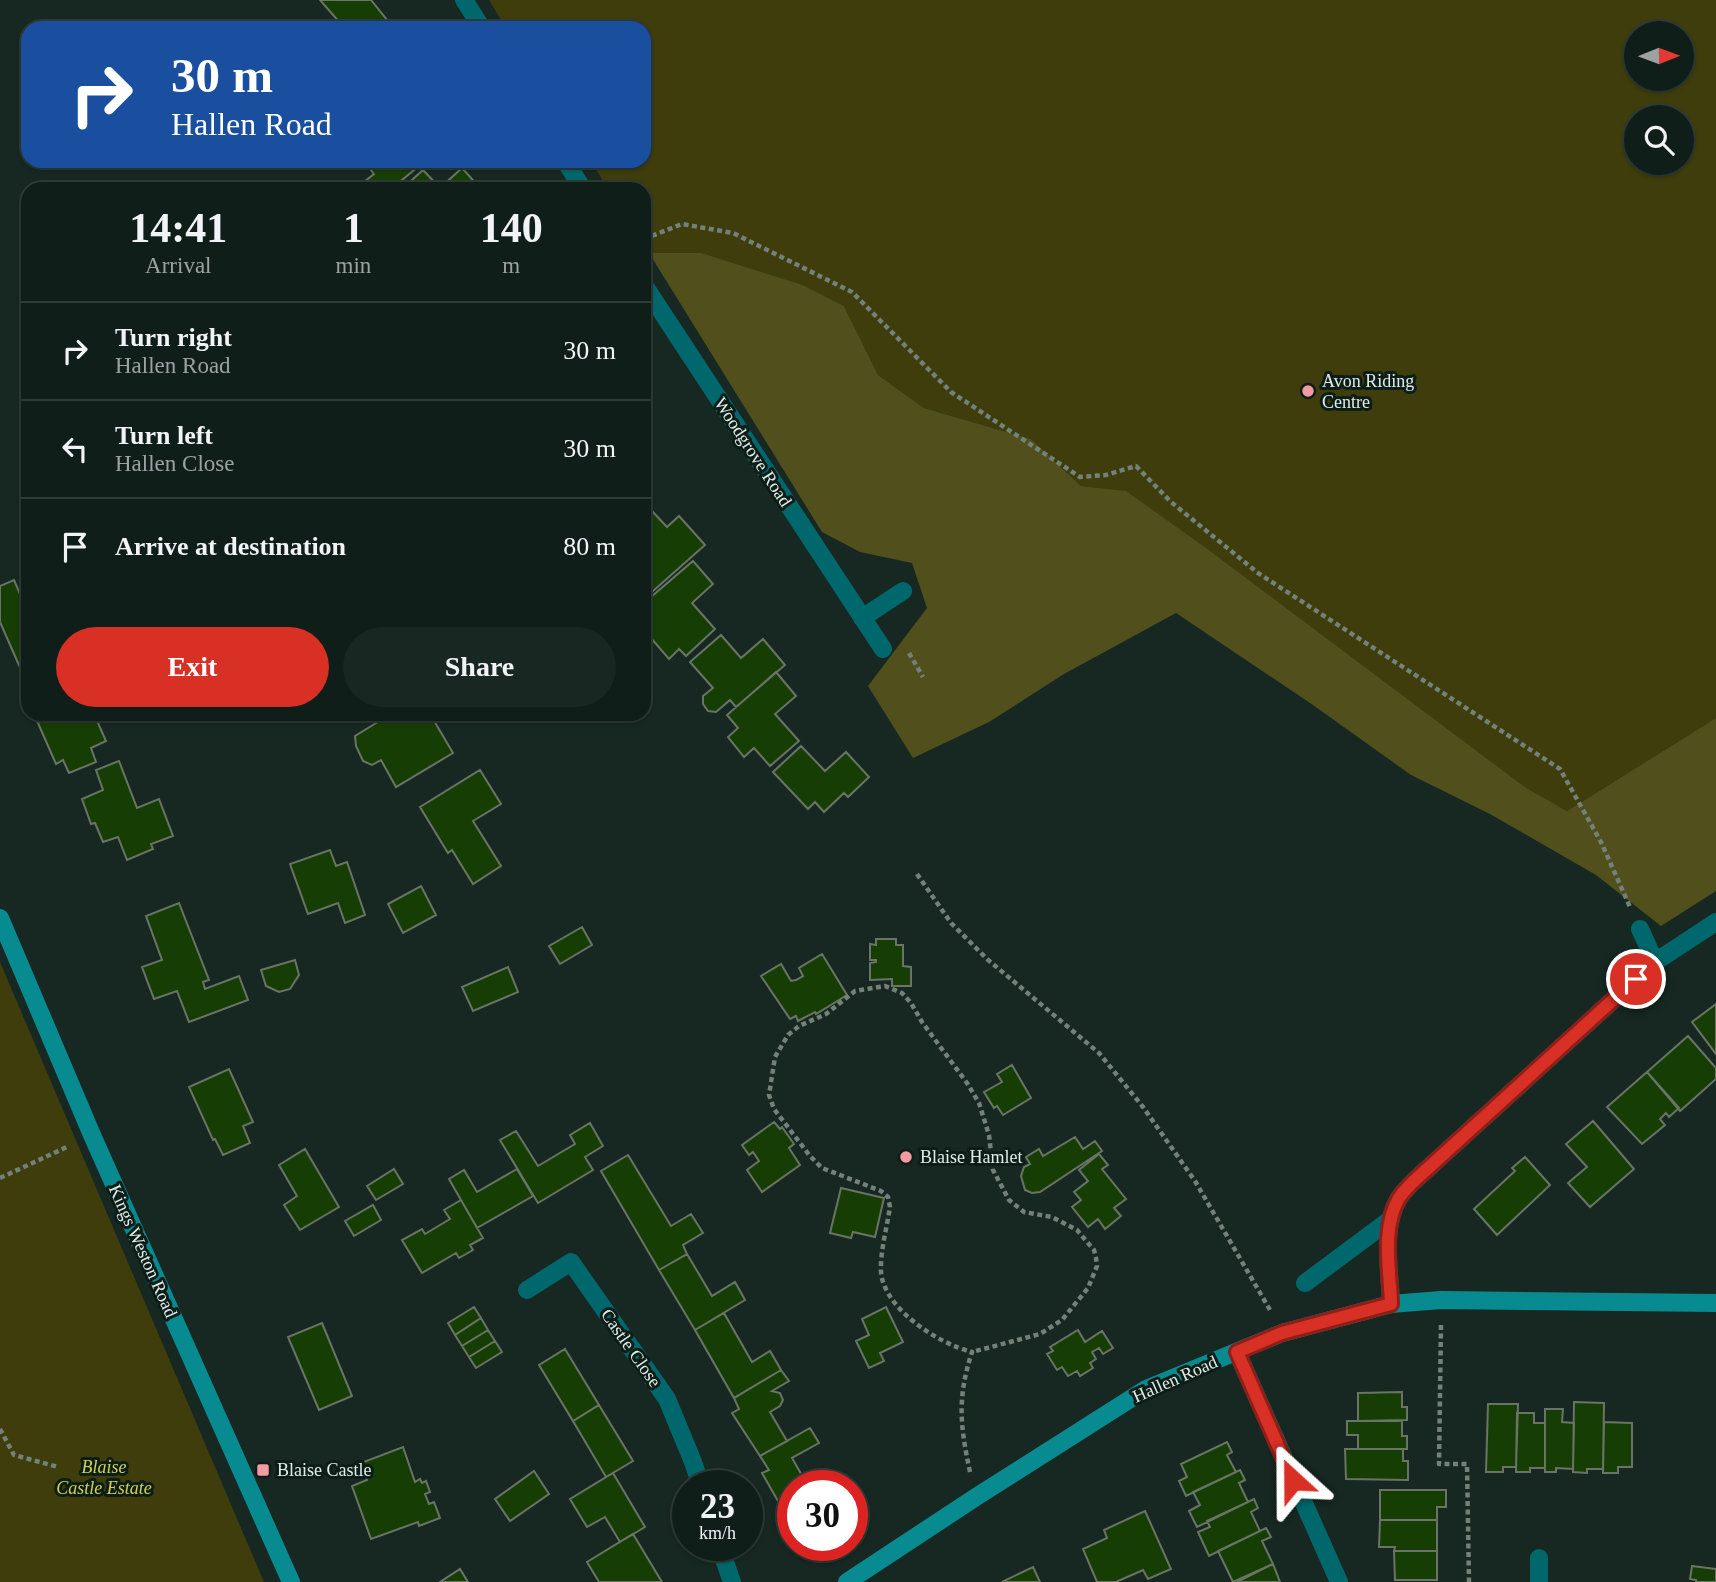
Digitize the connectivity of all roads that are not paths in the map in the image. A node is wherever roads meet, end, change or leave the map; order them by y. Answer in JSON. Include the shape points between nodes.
{"nodes":[{"id":1,"x":464,"y":0,"type":"edge"},
{"id":2,"x":478,"y":21,"type":"edge"},
{"id":3,"x":651,"y":296,"type":"edge"},
{"id":4,"x":903,"y":591,"type":"dead end"},
{"id":5,"x":862,"y":618,"type":"junction"},
{"id":6,"x":883,"y":649,"type":"dead end"},
{"id":7,"x":0,"y":918,"type":"edge"},
{"id":8,"x":1716,"y":922,"type":"edge"},
{"id":9,"x":1640,"y":929,"type":"road end"},
{"id":10,"x":1655,"y":962,"type":"junction"},
{"id":11,"x":1391,"y":1219,"type":"junction"},
{"id":12,"x":1306,"y":1283,"type":"dead end"},
{"id":13,"x":527,"y":1290,"type":"dead end"},
{"id":14,"x":1716,"y":1303,"type":"edge"},
{"id":15,"x":1391,"y":1304,"type":"junction"},
{"id":16,"x":1237,"y":1352,"type":"junction"},
{"id":17,"x":696,"y":1470,"type":"edge"},
{"id":18,"x":1539,"y":1558,"type":"dead end"},
{"id":19,"x":725,"y":1561,"type":"edge"},
{"id":20,"x":290,"y":1582,"type":"edge"},
{"id":21,"x":732,"y":1582,"type":"edge"},
{"id":22,"x":847,"y":1582,"type":"edge"},
{"id":23,"x":1339,"y":1582,"type":"edge"},
{"id":24,"x":1539,"y":1582,"type":"edge"}],
"edges":[{"from":1,"to":2,"type":"street"},
{"from":3,"to":5,"type":"street","name":"Woodgrove Road"},
{"from":4,"to":5,"type":"street"},
{"from":5,"to":6,"type":"street","name":"Woodgrove Road"},
{"from":7,"to":20,"type":"main road","name":"Kings Weston Road"},
{"from":8,"to":10,"type":"street"},
{"from":9,"to":10,"type":"street"},
{"from":10,"to":11,"type":"street","via":[[1414,1181],[1399,1199]]},
{"from":11,"to":12,"type":"street"},
{"from":11,"to":15,"type":"street"},
{"from":13,"to":17,"type":"street","name":"Castle Close","via":[[571,1262],[667,1399]]},
{"from":14,"to":15,"type":"main road","name":"Hallen Road","via":[[1441,1300]]},
{"from":15,"to":16,"type":"main road","name":"Hallen Road","via":[[1282,1333]]},
{"from":16,"to":22,"type":"main road","name":"Hallen Road","via":[[1146,1389]]},
{"from":16,"to":23,"type":"street"},
{"from":18,"to":24,"type":"street"},
{"from":19,"to":21,"type":"street"}]}
